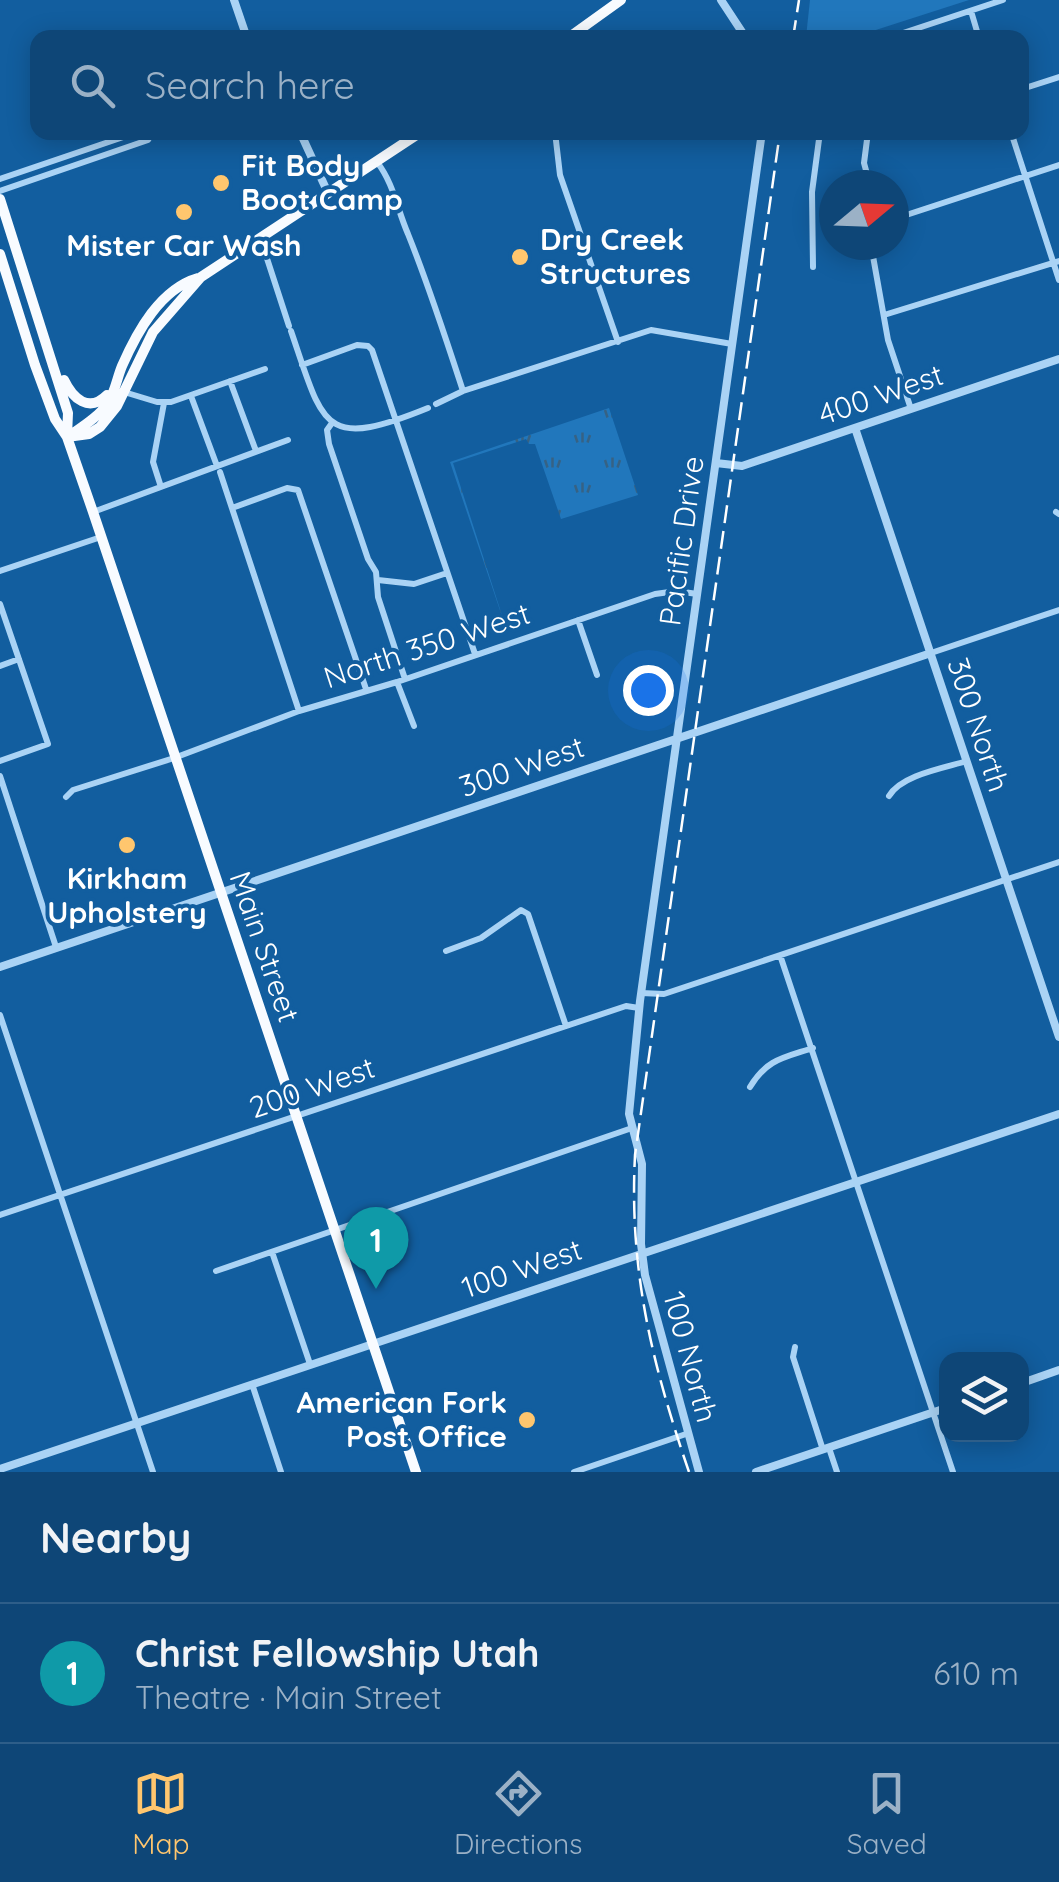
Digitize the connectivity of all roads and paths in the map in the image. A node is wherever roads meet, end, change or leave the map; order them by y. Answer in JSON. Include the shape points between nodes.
{"nodes":[{"id":1,"x":234,"y":0,"type":"edge"},
{"id":2,"x":621,"y":0,"type":"edge"},
{"id":3,"x":720,"y":0,"type":"edge"},
{"id":4,"x":1003,"y":0,"type":"edge"},
{"id":5,"x":971,"y":10,"type":"junction"},
{"id":6,"x":244,"y":30,"type":"edge"},
{"id":7,"x":579,"y":30,"type":"edge"},
{"id":8,"x":741,"y":30,"type":"edge"},
{"id":9,"x":912,"y":30,"type":"edge"},
{"id":10,"x":977,"y":30,"type":"edge"},
{"id":11,"x":1059,"y":77,"type":"edge"},
{"id":12,"x":1029,"y":87,"type":"edge"},
{"id":13,"x":115,"y":140,"type":"edge"},
{"id":14,"x":148,"y":140,"type":"edge"},
{"id":15,"x":304,"y":140,"type":"edge"},
{"id":16,"x":409,"y":140,"type":"edge"},
{"id":17,"x":556,"y":140,"type":"edge"},
{"id":18,"x":761,"y":140,"type":"edge"},
{"id":19,"x":819,"y":140,"type":"edge"},
{"id":20,"x":869,"y":140,"type":"edge"},
{"id":21,"x":1013,"y":140,"type":"edge"},
{"id":22,"x":377,"y":162,"type":"junction"},
{"id":23,"x":1059,"y":164,"type":"edge"},
{"id":24,"x":866,"y":170,"type":"edge"},
{"id":25,"x":1025,"y":176,"type":"junction"},
{"id":26,"x":0,"y":179,"type":"edge"},
{"id":27,"x":0,"y":191,"type":"edge"},
{"id":28,"x":328,"y":193,"type":"junction"},
{"id":29,"x":0,"y":199,"type":"edge"},
{"id":30,"x":909,"y":214,"type":"edge"},
{"id":31,"x":259,"y":237,"type":"junction"},
{"id":32,"x":0,"y":254,"type":"edge"},
{"id":33,"x":874,"y":260,"type":"edge"},
{"id":34,"x":1056,"y":262,"type":"edge"},
{"id":35,"x":813,"y":268,"type":"dead end"},
{"id":36,"x":201,"y":277,"type":"junction"},
{"id":37,"x":1059,"y":280,"type":"edge"},
{"id":38,"x":884,"y":315,"type":"junction"},
{"id":39,"x":618,"y":342,"type":"junction"},
{"id":40,"x":732,"y":344,"type":"junction"},
{"id":41,"x":49,"y":348,"type":"junction"},
{"id":42,"x":1059,"y":359,"type":"edge"},
{"id":43,"x":302,"y":365,"type":"junction"},
{"id":44,"x":265,"y":369,"type":"dead end"},
{"id":45,"x":230,"y":381,"type":"junction"},
{"id":46,"x":119,"y":388,"type":"junction"},
{"id":47,"x":463,"y":392,"type":"junction"},
{"id":48,"x":191,"y":396,"type":"junction"},
{"id":49,"x":164,"y":403,"type":"junction"},
{"id":50,"x":910,"y":409,"type":"junction"},
{"id":51,"x":398,"y":420,"type":"junction"},
{"id":52,"x":332,"y":423,"type":"junction"},
{"id":53,"x":855,"y":428,"type":"junction"},
{"id":54,"x":67,"y":437,"type":"junction"},
{"id":55,"x":288,"y":440,"type":"dead end"},
{"id":56,"x":256,"y":451,"type":"junction"},
{"id":57,"x":716,"y":463,"type":"junction"},
{"id":58,"x":219,"y":469,"type":"junction"},
{"id":59,"x":160,"y":487,"type":"junction"},
{"id":60,"x":232,"y":508,"type":"junction"},
{"id":61,"x":93,"y":512,"type":"junction"},
{"id":62,"x":101,"y":537,"type":"junction"},
{"id":63,"x":0,"y":572,"type":"edge"},
{"id":64,"x":448,"y":573,"type":"junction"},
{"id":65,"x":378,"y":580,"type":"junction"},
{"id":66,"x":697,"y":594,"type":"junction"},
{"id":67,"x":0,"y":604,"type":"edge"},
{"id":68,"x":1059,"y":610,"type":"edge"},
{"id":69,"x":578,"y":620,"type":"junction"},
{"id":70,"x":930,"y":653,"type":"junction"},
{"id":71,"x":475,"y":654,"type":"junction"},
{"id":72,"x":19,"y":659,"type":"junction"},
{"id":73,"x":0,"y":666,"type":"edge"},
{"id":74,"x":597,"y":676,"type":"dead end"},
{"id":75,"x":401,"y":680,"type":"junction"},
{"id":76,"x":366,"y":689,"type":"junction"},
{"id":77,"x":299,"y":710,"type":"junction"},
{"id":78,"x":414,"y":726,"type":"dead end"},
{"id":79,"x":677,"y":738,"type":"junction"},
{"id":80,"x":174,"y":758,"type":"junction"},
{"id":81,"x":0,"y":760,"type":"edge"},
{"id":82,"x":966,"y":761,"type":"junction"},
{"id":83,"x":0,"y":776,"type":"edge"},
{"id":84,"x":889,"y":796,"type":"dead end"},
{"id":85,"x":66,"y":797,"type":"dead end"},
{"id":86,"x":1059,"y":862,"type":"edge"},
{"id":87,"x":1006,"y":879,"type":"junction"},
{"id":88,"x":220,"y":893,"type":"junction"},
{"id":89,"x":56,"y":948,"type":"junction"},
{"id":90,"x":446,"y":952,"type":"dead end"},
{"id":91,"x":780,"y":955,"type":"junction"},
{"id":92,"x":0,"y":967,"type":"edge"},
{"id":93,"x":642,"y":993,"type":"junction"},
{"id":94,"x":640,"y":1008,"type":"junction"},
{"id":95,"x":0,"y":1014,"type":"edge"},
{"id":96,"x":566,"y":1027,"type":"junction"},
{"id":97,"x":1059,"y":1037,"type":"edge"},
{"id":98,"x":813,"y":1048,"type":"junction"},
{"id":99,"x":750,"y":1087,"type":"dead end"},
{"id":100,"x":1059,"y":1114,"type":"edge"},
{"id":101,"x":296,"y":1117,"type":"junction"},
{"id":102,"x":632,"y":1128,"type":"junction"},
{"id":103,"x":856,"y":1181,"type":"junction"},
{"id":104,"x":60,"y":1195,"type":"junction"},
{"id":105,"x":0,"y":1216,"type":"edge"},
{"id":106,"x":334,"y":1228,"type":"junction"},
{"id":107,"x":272,"y":1252,"type":"junction"},
{"id":108,"x":642,"y":1252,"type":"junction"},
{"id":109,"x":216,"y":1271,"type":"dead end"},
{"id":110,"x":372,"y":1344,"type":"junction"},
{"id":111,"x":795,"y":1348,"type":"dead end"},
{"id":112,"x":310,"y":1364,"type":"junction"},
{"id":113,"x":1059,"y":1370,"type":"edge"},
{"id":114,"x":1029,"y":1381,"type":"edge"},
{"id":115,"x":252,"y":1384,"type":"junction"},
{"id":116,"x":939,"y":1410,"type":"edge"},
{"id":117,"x":934,"y":1412,"type":"junction"},
{"id":118,"x":136,"y":1422,"type":"junction"},
{"id":119,"x":686,"y":1434,"type":"junction"},
{"id":120,"x":826,"y":1449,"type":"junction"},
{"id":121,"x":0,"y":1469,"type":"edge"},
{"id":122,"x":153,"y":1472,"type":"edge"},
{"id":123,"x":281,"y":1472,"type":"edge"},
{"id":124,"x":416,"y":1472,"type":"edge"},
{"id":125,"x":574,"y":1472,"type":"edge"},
{"id":126,"x":699,"y":1472,"type":"edge"},
{"id":127,"x":756,"y":1472,"type":"edge"},
{"id":128,"x":837,"y":1472,"type":"edge"},
{"id":129,"x":953,"y":1472,"type":"edge"}],
"edges":[{"from":1,"to":6,"type":"street"},
{"from":2,"to":7,"type":"main road"},
{"from":3,"to":8,"type":"street"},
{"from":4,"to":5,"type":"street"},
{"from":5,"to":9,"type":"street"},
{"from":5,"to":10,"type":"street"},
{"from":11,"to":12,"type":"street"},
{"from":13,"to":26,"type":"street"},
{"from":14,"to":27,"type":"street"},
{"from":15,"to":28,"type":"street"},
{"from":16,"to":22,"type":"main road"},
{"from":17,"to":39,"type":"street","via":[[560,175]]},
{"from":18,"to":40,"type":"street","name":"Pacific Drive"},
{"from":19,"to":35,"type":"street"},
{"from":20,"to":24,"type":"street"},
{"from":21,"to":25,"type":"street"},
{"from":22,"to":28,"type":"main road"},
{"from":22,"to":47,"type":"street","via":[[419,258]]},
{"from":23,"to":25,"type":"street"},
{"from":25,"to":30,"type":"street"},
{"from":25,"to":34,"type":"street"},
{"from":28,"to":31,"type":"main road"},
{"from":29,"to":41,"type":"main road","name":"Main Street"},
{"from":31,"to":36,"type":"main road"},
{"from":31,"to":43,"type":"street"},
{"from":32,"to":54,"type":"main road","name":"Main Street","via":[[35,365]]},
{"from":33,"to":38,"type":"street"},
{"from":34,"to":37,"type":"street"},
{"from":34,"to":38,"type":"street"},
{"from":36,"to":46,"type":"main road","via":[[154,332]]},
{"from":36,"to":46,"type":"main road","via":[[183,282],[138,333]]},
{"from":38,"to":50,"type":"street"},
{"from":39,"to":40,"type":"street","via":[[651,330]]},
{"from":39,"to":47,"type":"street"},
{"from":40,"to":57,"type":"street","name":"Pacific Drive"},
{"from":41,"to":46,"type":"main road","via":[[80,401],[100,402]]},
{"from":41,"to":54,"type":"main road","name":"Main Street","via":[[68,413]]},
{"from":42,"to":50,"type":"street","name":"400 West"},
{"from":43,"to":51,"type":"street","via":[[368,346]]},
{"from":43,"to":52,"type":"street","via":[[318,408]]},
{"from":44,"to":45,"type":"street"},
{"from":45,"to":48,"type":"street"},
{"from":45,"to":56,"type":"street"},
{"from":46,"to":49,"type":"street"},
{"from":46,"to":54,"type":"main road","via":[[100,427]]},
{"from":47,"to":51,"type":"street"},
{"from":48,"to":49,"type":"street"},
{"from":48,"to":58,"type":"street"},
{"from":49,"to":59,"type":"street","via":[[153,462]]},
{"from":50,"to":53,"type":"street","name":"400 West"},
{"from":51,"to":52,"type":"street","via":[[362,431]]},
{"from":51,"to":64,"type":"street"},
{"from":52,"to":65,"type":"street","via":[[329,444]]},
{"from":53,"to":57,"type":"street","name":"400 West","via":[[742,466]]},
{"from":53,"to":70,"type":"street","name":"300 North"},
{"from":54,"to":61,"type":"main road","name":"Main Street"},
{"from":55,"to":56,"type":"street"},
{"from":56,"to":58,"type":"street"},
{"from":57,"to":66,"type":"street","name":"Pacific Drive"},
{"from":58,"to":59,"type":"street"},
{"from":58,"to":60,"type":"street"},
{"from":59,"to":61,"type":"street"},
{"from":60,"to":76,"type":"street","via":[[295,488],[301,494]]},
{"from":60,"to":77,"type":"street"},
{"from":61,"to":62,"type":"main road","name":"Main Street"},
{"from":62,"to":63,"type":"street"},
{"from":62,"to":80,"type":"main road","name":"Main Street"},
{"from":64,"to":65,"type":"street","via":[[420,583]]},
{"from":64,"to":71,"type":"street"},
{"from":65,"to":75,"type":"street"},
{"from":66,"to":69,"type":"street","name":"North 350 West","via":[[654,594]]},
{"from":66,"to":79,"type":"street","name":"Pacific Drive"},
{"from":67,"to":72,"type":"street"},
{"from":68,"to":70,"type":"street","name":"300 West"},
{"from":69,"to":71,"type":"street","name":"North 350 West"},
{"from":69,"to":74,"type":"street"},
{"from":70,"to":79,"type":"street","name":"300 West"},
{"from":70,"to":82,"type":"street","name":"300 North"},
{"from":71,"to":75,"type":"street","name":"North 350 West"},
{"from":72,"to":73,"type":"street"},
{"from":72,"to":81,"type":"street","via":[[48,744]]},
{"from":75,"to":76,"type":"street","name":"North 350 West"},
{"from":75,"to":78,"type":"street"},
{"from":76,"to":77,"type":"street","name":"North 350 West"},
{"from":77,"to":80,"type":"street","name":"North 350 West"},
{"from":79,"to":88,"type":"street","name":"300 West"},
{"from":79,"to":93,"type":"street","name":"Pacific Drive"},
{"from":80,"to":85,"type":"street","name":"North 350 West"},
{"from":80,"to":88,"type":"main road","name":"Main Street"},
{"from":82,"to":84,"type":"street","via":[[903,783]]},
{"from":82,"to":87,"type":"street","name":"300 North"},
{"from":83,"to":89,"type":"street"},
{"from":86,"to":87,"type":"street"},
{"from":87,"to":91,"type":"street"},
{"from":87,"to":97,"type":"street","name":"300 North"},
{"from":88,"to":89,"type":"street","name":"300 West"},
{"from":88,"to":101,"type":"main road","name":"Main Street"},
{"from":89,"to":92,"type":"street","name":"300 West"},
{"from":90,"to":96,"type":"street","via":[[521,910],[533,921]]},
{"from":91,"to":93,"type":"street","via":[[664,994]]},
{"from":91,"to":98,"type":"street"},
{"from":93,"to":94,"type":"street","name":"Pacific Drive"},
{"from":94,"to":96,"type":"street","name":"200 West","via":[[626,1006]]},
{"from":94,"to":102,"type":"street","name":"Pacific Drive"},
{"from":95,"to":104,"type":"street"},
{"from":96,"to":101,"type":"street","name":"200 West"},
{"from":98,"to":99,"type":"street","via":[[768,1063]]},
{"from":98,"to":103,"type":"street"},
{"from":100,"to":103,"type":"street","name":"100 West"},
{"from":101,"to":104,"type":"street","name":"200 West"},
{"from":101,"to":106,"type":"main road","name":"Main Street"},
{"from":102,"to":106,"type":"street"},
{"from":102,"to":108,"type":"street","name":"Pacific Drive","via":[[642,1164]]},
{"from":103,"to":108,"type":"street","name":"100 West"},
{"from":103,"to":117,"type":"street"},
{"from":104,"to":105,"type":"street","name":"200 West"},
{"from":104,"to":118,"type":"street"},
{"from":106,"to":107,"type":"street"},
{"from":106,"to":110,"type":"main road","name":"Main Street"},
{"from":107,"to":109,"type":"street"},
{"from":107,"to":112,"type":"street"},
{"from":108,"to":110,"type":"street","name":"100 West"},
{"from":108,"to":119,"type":"street","name":"100 North"},
{"from":110,"to":112,"type":"street","name":"100 West"},
{"from":110,"to":124,"type":"main road","name":"Main Street"},
{"from":111,"to":120,"type":"street"},
{"from":112,"to":115,"type":"street","name":"100 West"},
{"from":113,"to":114,"type":"street"},
{"from":115,"to":118,"type":"street","name":"100 West"},
{"from":115,"to":123,"type":"street"},
{"from":116,"to":117,"type":"street"},
{"from":117,"to":120,"type":"street"},
{"from":117,"to":129,"type":"street"},
{"from":118,"to":121,"type":"street","name":"100 West"},
{"from":118,"to":122,"type":"street"},
{"from":119,"to":125,"type":"street"},
{"from":119,"to":126,"type":"street","name":"100 North"},
{"from":120,"to":127,"type":"street"},
{"from":120,"to":128,"type":"street"}]}
